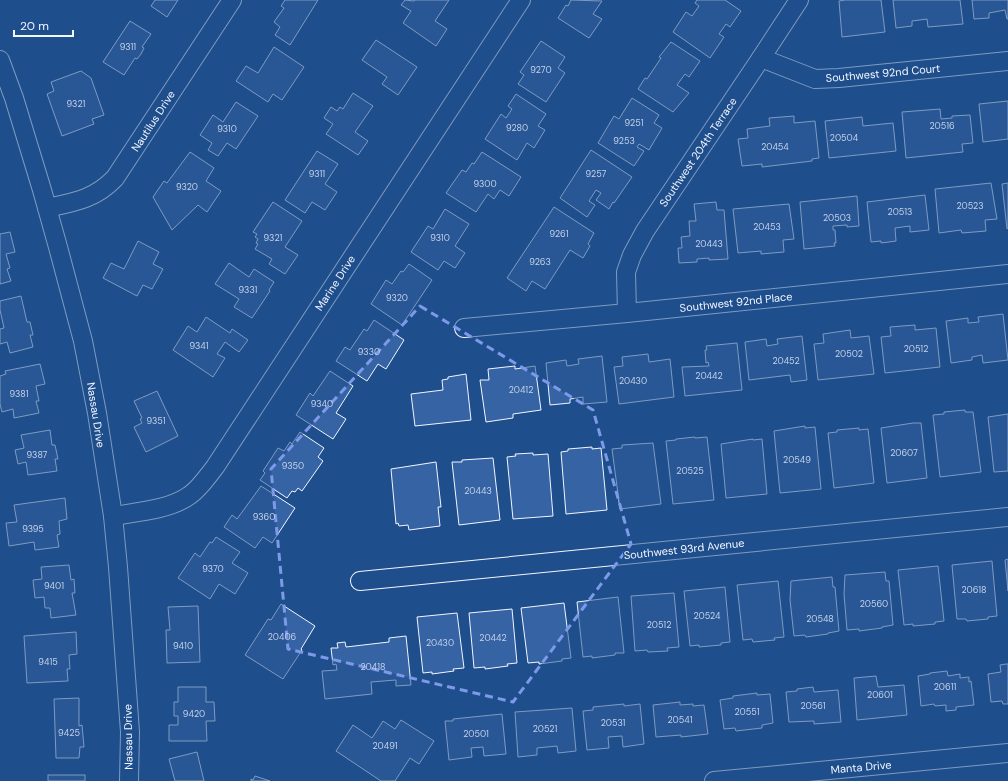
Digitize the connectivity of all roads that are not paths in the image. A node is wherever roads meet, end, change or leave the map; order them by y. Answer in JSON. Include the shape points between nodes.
{"nodes":[{"id":1,"x":232,"y":0,"type":"edge"},
{"id":2,"x":521,"y":0,"type":"edge"},
{"id":3,"x":799,"y":0,"type":"edge"},
{"id":4,"x":761,"y":58,"type":"junction"},
{"id":5,"x":0,"y":60,"type":"edge"},
{"id":6,"x":1008,"y":61,"type":"edge"},
{"id":7,"x":47,"y":208,"type":"junction"},
{"id":8,"x":1008,"y":274,"type":"edge"},
{"id":9,"x":627,"y":313,"type":"junction"},
{"id":10,"x":464,"y":328,"type":"dead end"},
{"id":11,"x":113,"y":516,"type":"junction"},
{"id":12,"x":1008,"y":517,"type":"edge"},
{"id":13,"x":360,"y":581,"type":"dead end"},
{"id":14,"x":1008,"y":753,"type":"edge"},
{"id":15,"x":129,"y":781,"type":"edge"},
{"id":16,"x":714,"y":781,"type":"edge"}],
"edges":[{"from":1,"to":7,"type":"street","name":"Nautilus Drive","via":[[115,178],[91,197]]},
{"from":2,"to":11,"type":"street","name":"Marine Drive","via":[[204,481],[190,495],[176,502],[154,509]]},
{"from":3,"to":4,"type":"street","name":"Southwest 204th Terrace"},
{"from":4,"to":6,"type":"street","name":"Southwest 92nd Court","via":[[815,79]]},
{"from":4,"to":9,"type":"street","name":"Southwest 204th Terrace","via":[[645,230],[626,272]]},
{"from":5,"to":7,"type":"street","name":"Nassau Drive"},
{"from":7,"to":11,"type":"street","name":"Nassau Drive","via":[[83,341]]},
{"from":8,"to":9,"type":"street","name":"Southwest 92nd Place"},
{"from":9,"to":10,"type":"street","name":"Southwest 92nd Place"},
{"from":11,"to":15,"type":"street","name":"Nassau Drive","via":[[130,732]]},
{"from":12,"to":13,"type":"street","name":"Southwest 93rd Avenue"},
{"from":14,"to":16,"type":"street","name":"Manta Drive"}]}
